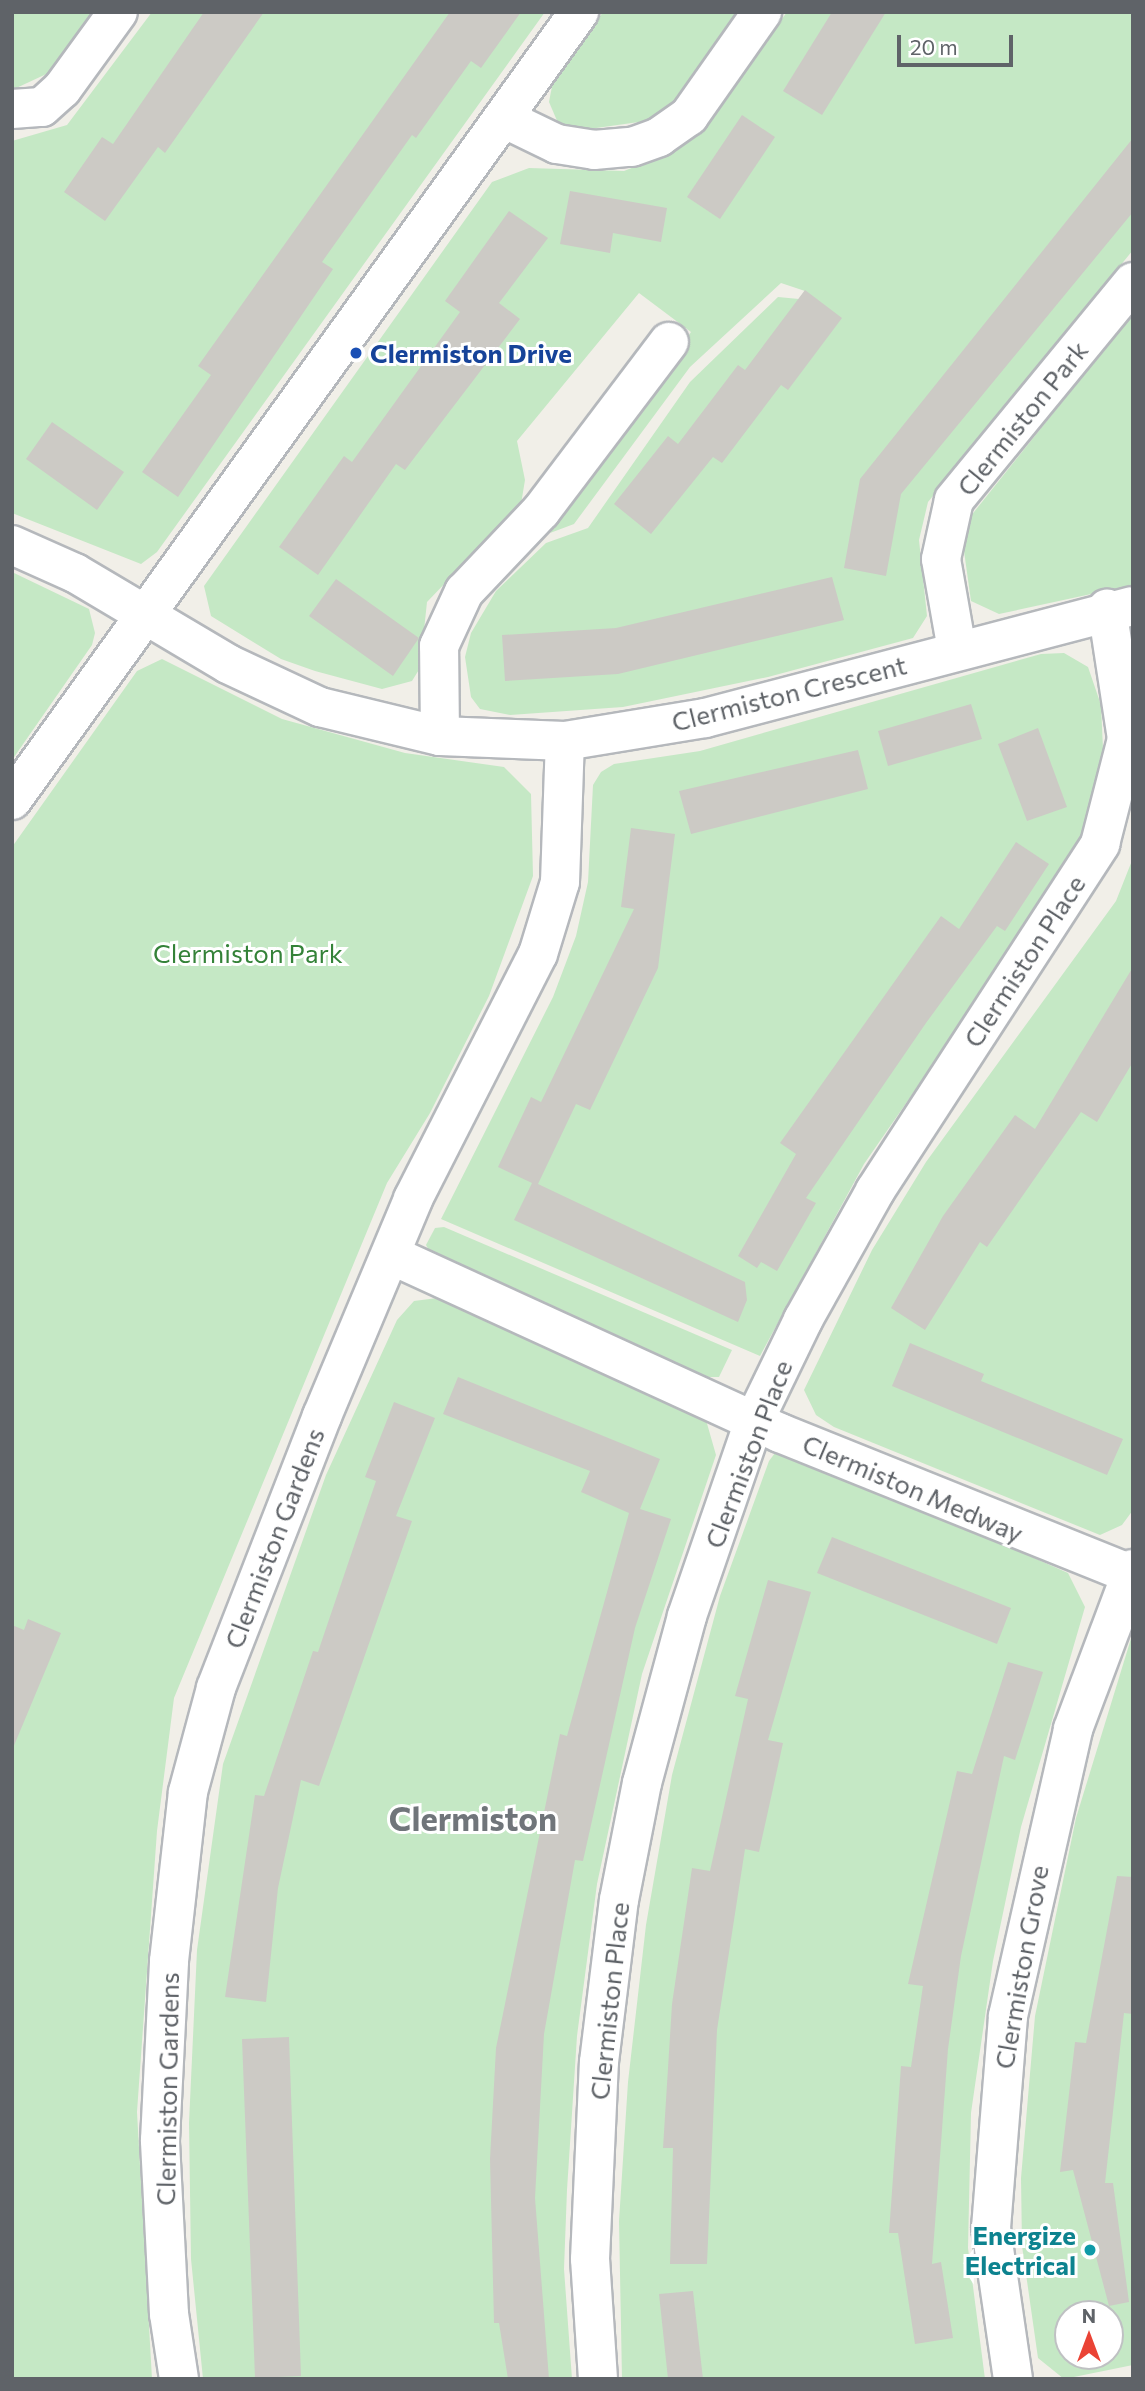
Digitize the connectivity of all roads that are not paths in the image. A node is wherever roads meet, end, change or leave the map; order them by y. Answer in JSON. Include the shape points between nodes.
{"nodes":[{"id":1,"x":118,"y":12,"type":"edge"},
{"id":2,"x":579,"y":12,"type":"edge"},
{"id":3,"x":762,"y":12,"type":"edge"},
{"id":4,"x":12,"y":108,"type":"edge"},
{"id":5,"x":503,"y":117,"type":"junction"},
{"id":6,"x":1133,"y":282,"type":"edge"},
{"id":7,"x":669,"y":342,"type":"dead end"},
{"id":8,"x":12,"y":545,"type":"edge"},
{"id":9,"x":1120,"y":607,"type":"edge"},
{"id":10,"x":142,"y":613,"type":"junction"},
{"id":11,"x":957,"y":650,"type":"junction"},
{"id":12,"x":440,"y":736,"type":"junction"},
{"id":13,"x":565,"y":741,"type":"junction"},
{"id":14,"x":12,"y":800,"type":"edge"},
{"id":15,"x":391,"y":1255,"type":"junction"},
{"id":16,"x":755,"y":1419,"type":"junction"},
{"id":17,"x":1132,"y":1573,"type":"edge"},
{"id":18,"x":179,"y":2379,"type":"edge"},
{"id":19,"x":598,"y":2379,"type":"edge"},
{"id":20,"x":1013,"y":2379,"type":"edge"}],
"edges":[{"from":1,"to":4,"type":"street","via":[[62,89],[42,107]]},
{"from":2,"to":5,"type":"street"},
{"from":3,"to":5,"type":"street","via":[[689,116],[659,137],[632,147],[594,149],[557,144]]},
{"from":5,"to":10,"type":"street"},
{"from":6,"to":11,"type":"street","name":"Clermiston Park","via":[[954,500],[944,526],[941,559]]},
{"from":7,"to":12,"type":"street","via":[[541,511],[464,592],[439,646]]},
{"from":8,"to":10,"type":"street","name":"Clermiston Crescent"},
{"from":9,"to":11,"type":"street","name":"Clermiston Crescent"},
{"from":9,"to":16,"type":"street","name":"Clermiston Place","via":[[1127,739],[1100,844],[875,1191]]},
{"from":10,"to":12,"type":"street","name":"Clermiston Crescent","via":[[229,664],[320,707]]},
{"from":10,"to":14,"type":"street"},
{"from":11,"to":13,"type":"street","name":"Clermiston Crescent","via":[[705,718]]},
{"from":12,"to":13,"type":"street","name":"Clermiston Crescent"},
{"from":13,"to":15,"type":"street","name":"Clermiston Gardens","via":[[560,882],[538,954],[449,1122]]},
{"from":15,"to":16,"type":"street","name":"Clermiston Medway"},
{"from":15,"to":18,"type":"street","name":"Clermiston Gardens","via":[[216,1688],[188,1792],[169,1961],[160,2140],[169,2314]]},
{"from":16,"to":17,"type":"street","name":"Clermiston Medway","via":[[1094,1564]]},
{"from":16,"to":19,"type":"street","name":"Clermiston Place","via":[[687,1616],[642,1783],[619,1900],[599,2062],[590,2259]]},
{"from":17,"to":20,"type":"street","name":"Clermiston Grove","via":[[1073,1730],[1008,2016],[991,2228]]}]}
